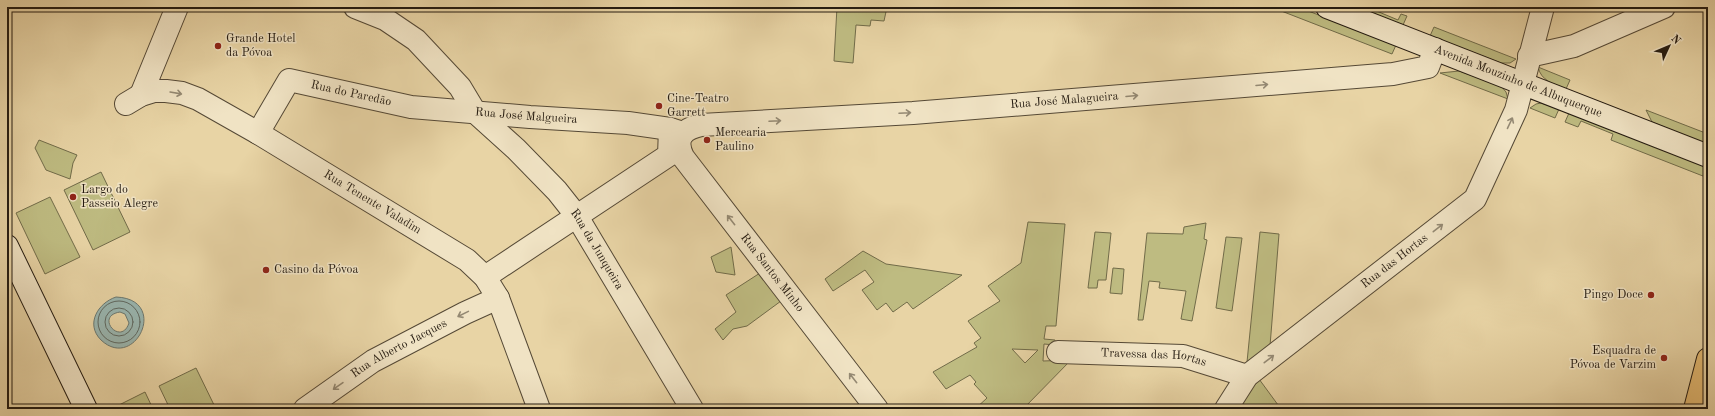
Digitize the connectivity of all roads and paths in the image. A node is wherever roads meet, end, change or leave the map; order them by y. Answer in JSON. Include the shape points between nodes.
{"nodes":[{"id":1,"x":177,"y":7,"type":"edge"},
{"id":2,"x":355,"y":7,"type":"edge"},
{"id":3,"x":1543,"y":7,"type":"edge"},
{"id":4,"x":1664,"y":7,"type":"edge"},
{"id":5,"x":1331,"y":8,"type":"edge"},
{"id":6,"x":387,"y":13,"type":"edge"},
{"id":7,"x":1435,"y":49,"type":"junction"},
{"id":8,"x":1529,"y":56,"type":"junction"},
{"id":9,"x":1522,"y":83,"type":"junction"},
{"id":10,"x":475,"y":112,"type":"junction"},
{"id":11,"x":677,"y":131,"type":"junction"},
{"id":12,"x":258,"y":133,"type":"junction"},
{"id":13,"x":1708,"y":156,"type":"edge"},
{"id":14,"x":576,"y":215,"type":"junction"},
{"id":15,"x":7,"y":246,"type":"edge"},
{"id":16,"x":485,"y":277,"type":"junction"},
{"id":17,"x":498,"y":298,"type":"junction"},
{"id":18,"x":1058,"y":352,"type":"dead end"},
{"id":19,"x":1708,"y":359,"type":"edge"},
{"id":20,"x":1247,"y":376,"type":"junction"},
{"id":21,"x":86,"y":409,"type":"edge"},
{"id":22,"x":305,"y":409,"type":"edge"},
{"id":23,"x":539,"y":409,"type":"edge"},
{"id":24,"x":692,"y":409,"type":"edge"},
{"id":25,"x":877,"y":409,"type":"edge"},
{"id":26,"x":1226,"y":409,"type":"edge"},
{"id":27,"x":1694,"y":409,"type":"edge"}],
"edges":[{"from":1,"to":12,"type":"street","name":"Rua Tenente Valadim","one_way":true,"via":[[134,99],[154,91],[182,93],[198,99]]},
{"from":2,"to":6,"type":"street","name":"Rua José Malgueira"},
{"from":3,"to":8,"type":"street","name":"Rua das Hortas"},
{"from":4,"to":8,"type":"street","via":[[1574,46]]},
{"from":5,"to":7,"type":"street","name":"Avenida Mouzinho de Albuquerque"},
{"from":6,"to":10,"type":"street","name":"Rua José Malgueira","via":[[460,87]]},
{"from":7,"to":9,"type":"street","name":"Avenida Mouzinho de Albuquerque"},
{"from":11,"to":7,"type":"street","name":"Rua José Malagueira","one_way":true,"via":[[701,125],[936,111],[1393,74],[1428,67]]},
{"from":8,"to":9,"type":"street","name":"Rua das Hortas"},
{"from":9,"to":13,"type":"street","name":"Avenida Mouzinho de Albuquerque"},
{"from":20,"to":9,"type":"street","name":"Rua das Hortas","one_way":true,"via":[[1475,198],[1516,110]]},
{"from":10,"to":11,"type":"street","name":"Rua José Malgueira","via":[[628,123]]},
{"from":10,"to":12,"type":"street","name":"Rua do Paredão","via":[[411,107],[289,80]]},
{"from":10,"to":14,"type":"street","name":"Rua da Junqueira","via":[[522,155]]},
{"from":11,"to":14,"type":"street","via":[[668,142],[669,155]]},
{"from":25,"to":11,"type":"street","name":"Rua Santos Minho","one_way":true,"via":[[683,157]]},
{"from":12,"to":16,"type":"street","name":"Rua Tenente Valadim","via":[[467,260]]},
{"from":14,"to":16,"type":"street"},
{"from":14,"to":24,"type":"street","name":"Rua da Junqueira"},
{"from":15,"to":21,"type":"street"},
{"from":16,"to":17,"type":"street","name":"Rua Tenente Valadim"},
{"from":17,"to":22,"type":"street","name":"Rua Alberto Jacques","one_way":true,"via":[[373,361]]},
{"from":17,"to":23,"type":"street","name":"Rua Tenente Valadim"},
{"from":18,"to":20,"type":"street","name":"Travessa das Hortas","via":[[1183,356]]},
{"from":19,"to":27,"type":"main road"},
{"from":20,"to":26,"type":"street","name":"Rua das Hortas"}]}
